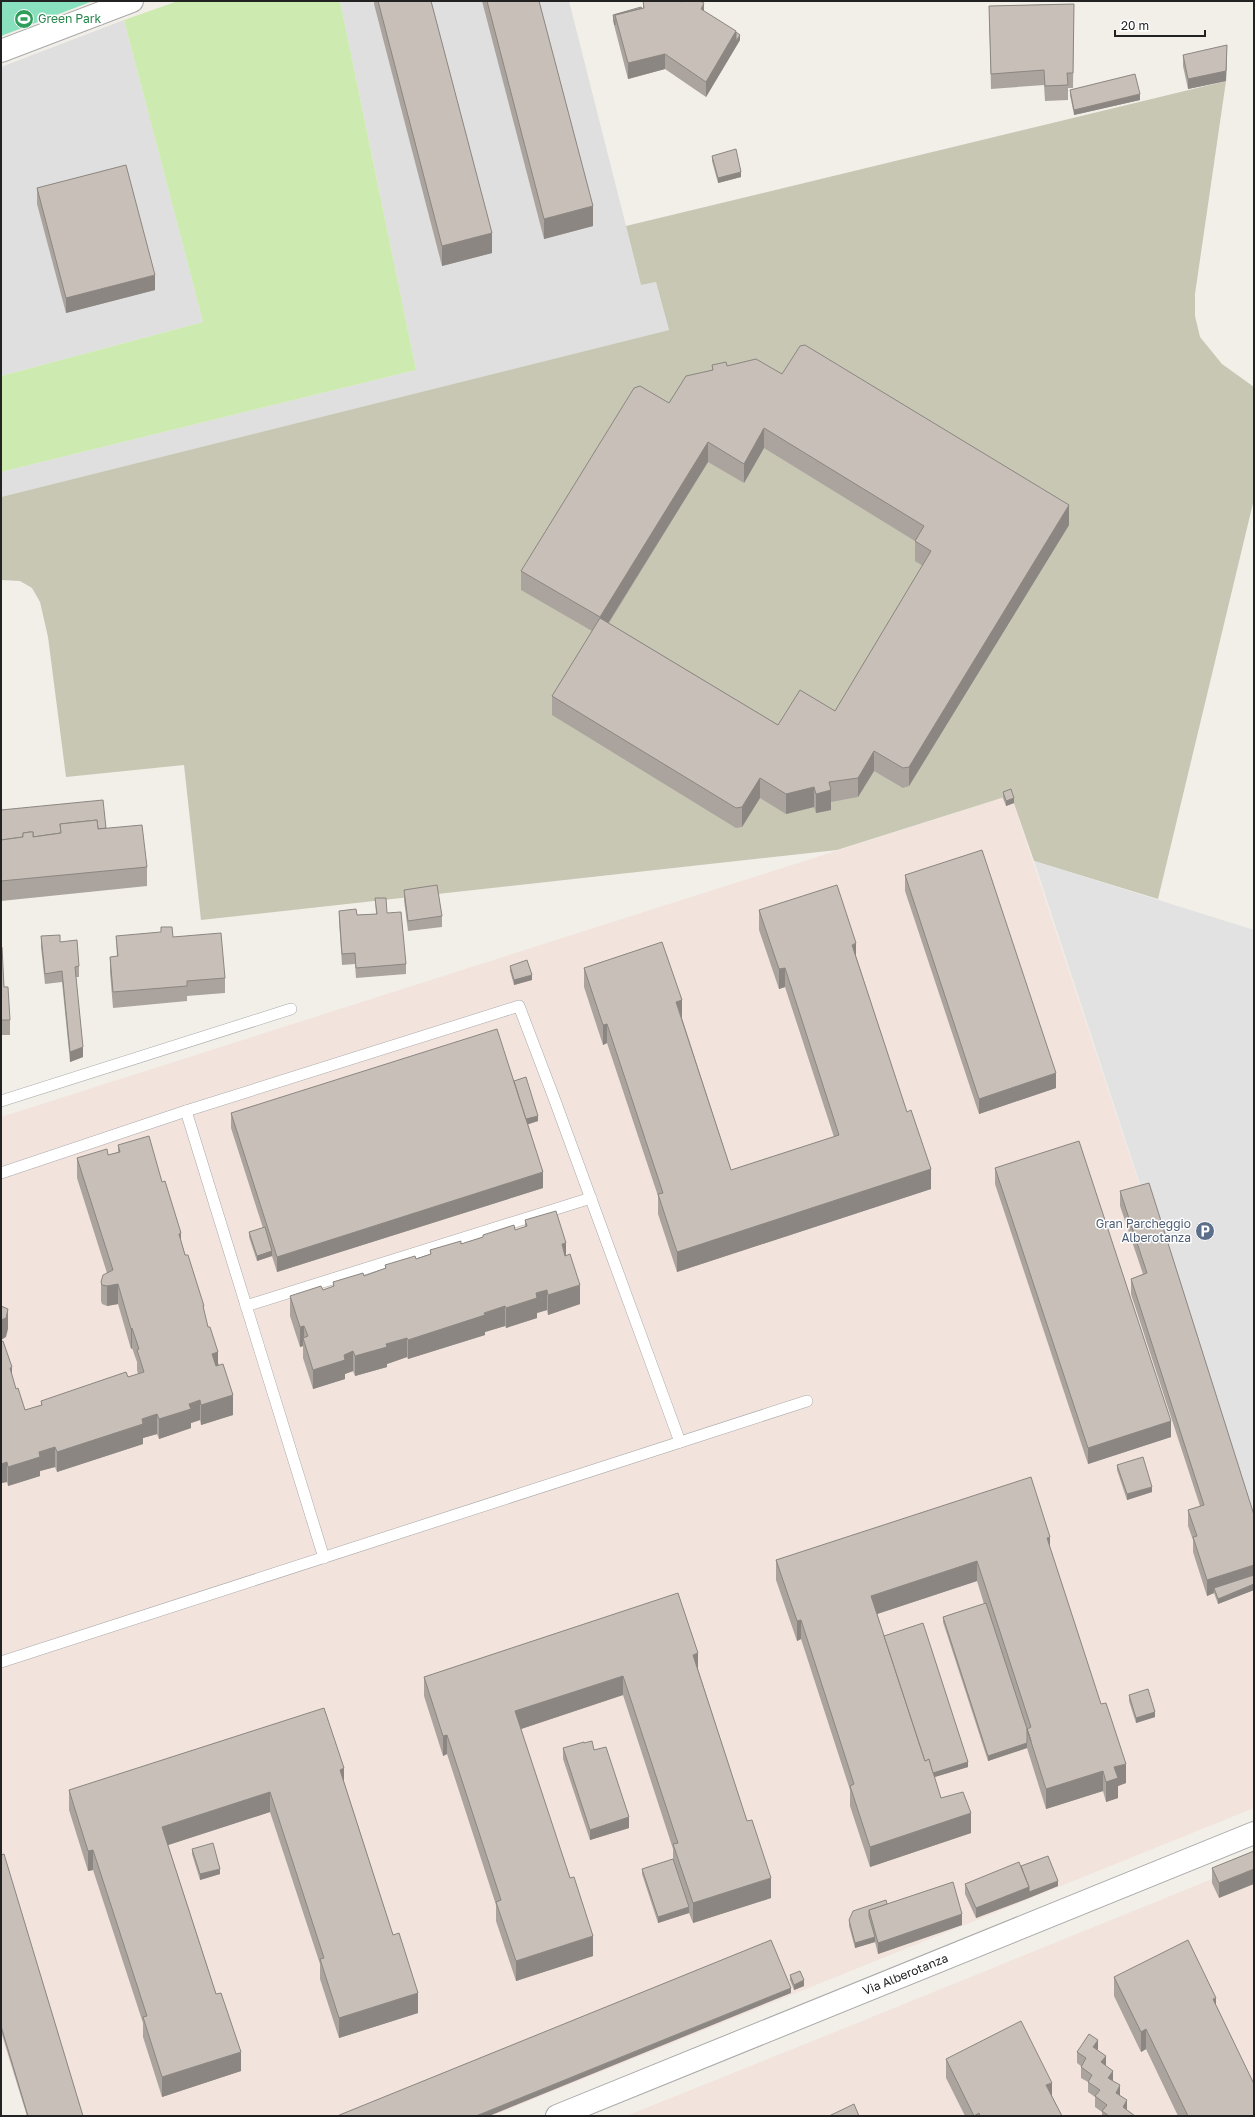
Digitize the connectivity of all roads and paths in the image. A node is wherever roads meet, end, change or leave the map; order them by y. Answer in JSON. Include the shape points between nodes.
{"nodes":[{"id":1,"x":132,"y":1,"type":"edge"},
{"id":2,"x":1,"y":51,"type":"edge"},
{"id":3,"x":291,"y":1009,"type":"dead end"},
{"id":4,"x":1,"y":1101,"type":"edge"},
{"id":5,"x":186,"y":1110,"type":"junction"},
{"id":6,"x":1,"y":1173,"type":"edge"},
{"id":7,"x":590,"y":1198,"type":"junction"},
{"id":8,"x":246,"y":1306,"type":"junction"},
{"id":9,"x":808,"y":1401,"type":"dead end"},
{"id":10,"x":680,"y":1442,"type":"junction"},
{"id":11,"x":324,"y":1558,"type":"junction"},
{"id":12,"x":1,"y":1662,"type":"edge"},
{"id":13,"x":1254,"y":1833,"type":"edge"},
{"id":14,"x":557,"y":2116,"type":"edge"}],
"edges":[{"from":1,"to":2,"type":"street"},
{"from":3,"to":4,"type":"lane"},
{"from":5,"to":6,"type":"lane"},
{"from":5,"to":7,"type":"lane","via":[[519,1006]]},
{"from":5,"to":8,"type":"lane"},
{"from":7,"to":8,"type":"lane"},
{"from":7,"to":10,"type":"lane"},
{"from":8,"to":11,"type":"lane"},
{"from":9,"to":10,"type":"lane"},
{"from":10,"to":11,"type":"lane"},
{"from":11,"to":12,"type":"lane"},
{"from":13,"to":14,"type":"street","name":"Via Alberotanza"}]}
